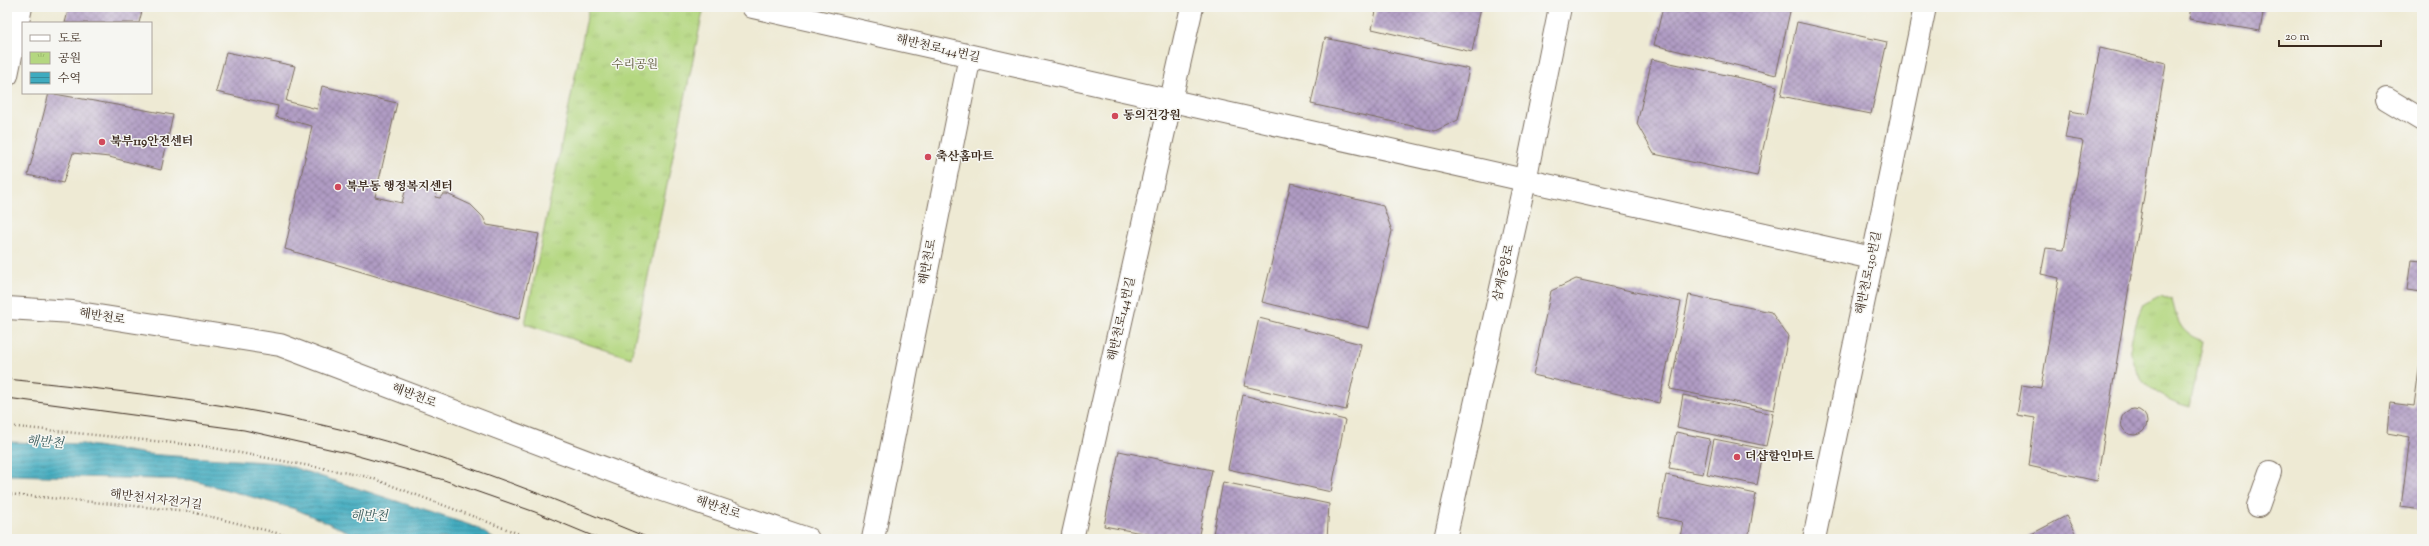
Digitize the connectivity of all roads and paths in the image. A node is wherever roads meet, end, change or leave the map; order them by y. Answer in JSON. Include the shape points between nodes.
{"nodes":[{"id":1,"x":21,"y":7,"type":"edge"},
{"id":2,"x":753,"y":7,"type":"edge"},
{"id":3,"x":1192,"y":7,"type":"edge"},
{"id":4,"x":1560,"y":7,"type":"edge"},
{"id":5,"x":1925,"y":7,"type":"edge"},
{"id":6,"x":970,"y":56,"type":"junction"},
{"id":7,"x":7,"y":75,"type":"edge"},
{"id":8,"x":2387,"y":98,"type":"dead end"},
{"id":9,"x":1171,"y":100,"type":"junction"},
{"id":10,"x":2422,"y":120,"type":"edge"},
{"id":11,"x":1525,"y":181,"type":"junction"},
{"id":12,"x":1872,"y":258,"type":"junction"},
{"id":13,"x":7,"y":308,"type":"edge"},
{"id":14,"x":7,"y":426,"type":"edge"},
{"id":15,"x":2270,"y":472,"type":"dead end"},
{"id":16,"x":7,"y":494,"type":"edge"},
{"id":17,"x":2258,"y":506,"type":"dead end"},
{"id":18,"x":530,"y":538,"type":"edge"},
{"id":19,"x":300,"y":539,"type":"edge"},
{"id":20,"x":808,"y":539,"type":"edge"},
{"id":21,"x":873,"y":539,"type":"edge"},
{"id":22,"x":1072,"y":539,"type":"edge"},
{"id":23,"x":1445,"y":539,"type":"edge"},
{"id":24,"x":1814,"y":539,"type":"edge"}],
"edges":[{"from":1,"to":7,"type":"street"},
{"from":2,"to":6,"type":"street","name":"해반천로144번길"},
{"from":3,"to":9,"type":"street","name":"해반천로144번길"},
{"from":4,"to":11,"type":"street","name":"삼계중앙로"},
{"from":5,"to":12,"type":"street","name":"해반천로130번길"},
{"from":6,"to":9,"type":"street","name":"해반천로144번길"},
{"from":6,"to":21,"type":"street","name":"해반천로"},
{"from":8,"to":10,"type":"street"},
{"from":9,"to":11,"type":"street"},
{"from":9,"to":22,"type":"street","name":"해반천로144번길"},
{"from":11,"to":12,"type":"street"},
{"from":11,"to":23,"type":"street","name":"삼계중앙로"},
{"from":12,"to":24,"type":"street","name":"해반천로130번길"},
{"from":13,"to":20,"type":"street","name":"해반천로","via":[[74,312],[280,345],[654,487]]},
{"from":14,"to":18,"type":"path","via":[[203,446],[369,477]]},
{"from":15,"to":17,"type":"street"},
{"from":16,"to":19,"type":"path","name":"해반천서자전거길","via":[[188,511]]}]}
